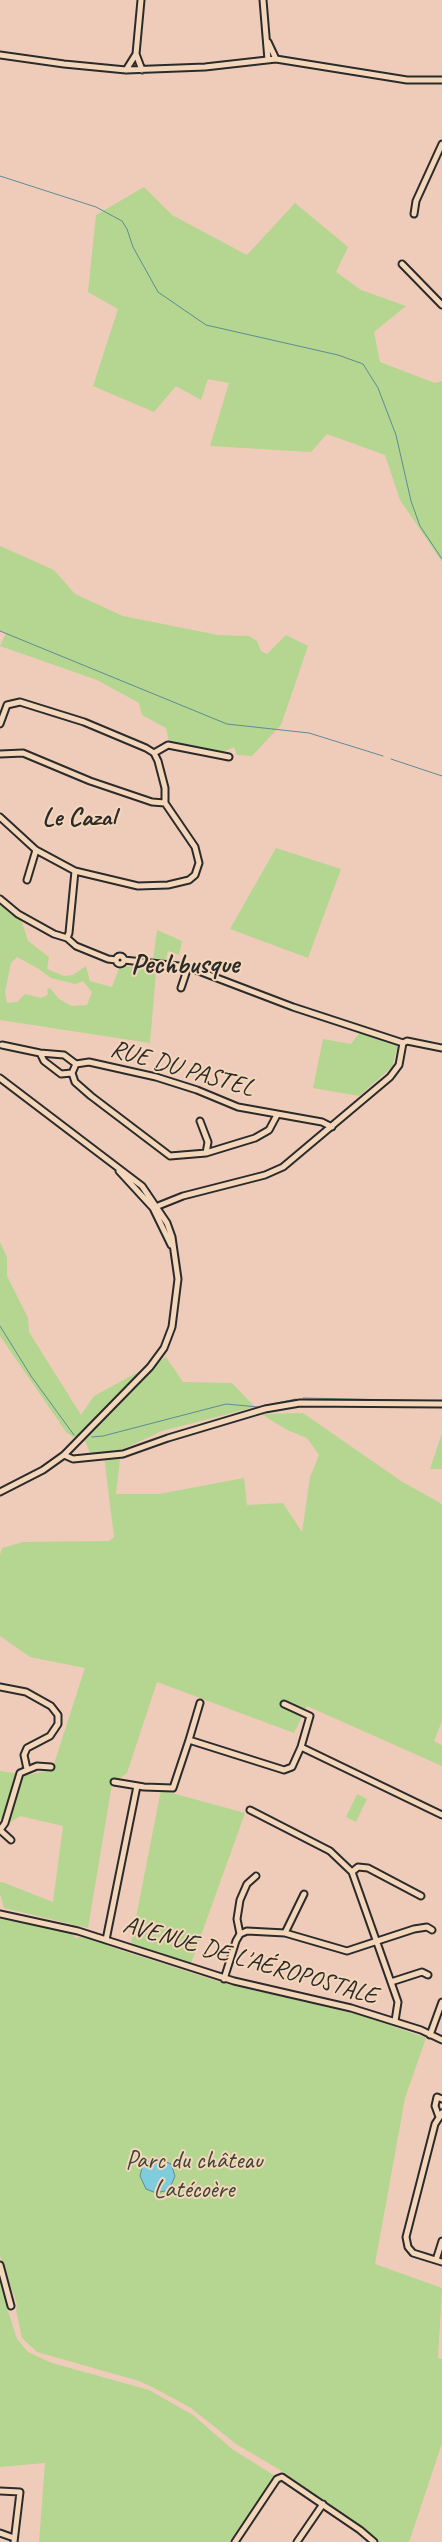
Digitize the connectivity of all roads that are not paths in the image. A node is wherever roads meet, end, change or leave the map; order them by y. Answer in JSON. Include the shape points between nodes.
{"nodes":[{"id":1,"x":140,"y":0,"type":"edge"},
{"id":2,"x":263,"y":0,"type":"edge"},
{"id":3,"x":268,"y":41,"type":"junction"},
{"id":4,"x":136,"y":54,"type":"junction"},
{"id":5,"x":0,"y":55,"type":"edge"},
{"id":6,"x":276,"y":59,"type":"junction"},
{"id":7,"x":268,"y":60,"type":"junction"},
{"id":8,"x":126,"y":70,"type":"junction"},
{"id":9,"x":142,"y":70,"type":"junction"},
{"id":10,"x":442,"y":80,"type":"edge"},
{"id":11,"x":442,"y":144,"type":"edge"},
{"id":12,"x":414,"y":214,"type":"dead end"},
{"id":13,"x":402,"y":264,"type":"dead end"},
{"id":14,"x":442,"y":305,"type":"edge"},
{"id":15,"x":0,"y":724,"type":"edge"},
{"id":16,"x":154,"y":753,"type":"junction"},
{"id":17,"x":0,"y":754,"type":"edge"},
{"id":18,"x":229,"y":758,"type":"dead end"},
{"id":19,"x":165,"y":803,"type":"junction"},
{"id":20,"x":0,"y":816,"type":"edge"},
{"id":21,"x":36,"y":850,"type":"junction"},
{"id":22,"x":75,"y":871,"type":"junction"},
{"id":23,"x":27,"y":880,"type":"dead end"},
{"id":24,"x":0,"y":899,"type":"edge"},
{"id":25,"x":67,"y":938,"type":"junction"},
{"id":26,"x":188,"y":967,"type":"junction"},
{"id":27,"x":181,"y":988,"type":"dead end"},
{"id":28,"x":403,"y":1043,"type":"junction"},
{"id":29,"x":2,"y":1046,"type":"dead end"},
{"id":30,"x":442,"y":1048,"type":"edge"},
{"id":31,"x":40,"y":1053,"type":"junction"},
{"id":32,"x":76,"y":1064,"type":"junction"},
{"id":33,"x":72,"y":1073,"type":"junction"},
{"id":34,"x":0,"y":1078,"type":"edge"},
{"id":35,"x":278,"y":1115,"type":"junction"},
{"id":36,"x":200,"y":1122,"type":"dead end"},
{"id":37,"x":315,"y":1122,"type":"junction"},
{"id":38,"x":332,"y":1128,"type":"junction"},
{"id":39,"x":324,"y":1134,"type":"junction"},
{"id":40,"x":206,"y":1152,"type":"junction"},
{"id":41,"x":155,"y":1206,"type":"junction"},
{"id":42,"x":442,"y":1404,"type":"edge"},
{"id":43,"x":64,"y":1455,"type":"junction"},
{"id":44,"x":0,"y":1492,"type":"edge"},
{"id":45,"x":0,"y":1687,"type":"edge"},
{"id":46,"x":200,"y":1703,"type":"dead end"},
{"id":47,"x":284,"y":1704,"type":"dead end"},
{"id":48,"x":189,"y":1740,"type":"junction"},
{"id":49,"x":301,"y":1747,"type":"junction"},
{"id":50,"x":51,"y":1767,"type":"dead end"},
{"id":51,"x":26,"y":1769,"type":"junction"},
{"id":52,"x":114,"y":1782,"type":"dead end"},
{"id":53,"x":137,"y":1786,"type":"junction"},
{"id":54,"x":250,"y":1810,"type":"dead end"},
{"id":55,"x":442,"y":1815,"type":"edge"},
{"id":56,"x":0,"y":1830,"type":"edge"},
{"id":57,"x":11,"y":1840,"type":"dead end"},
{"id":58,"x":352,"y":1872,"type":"junction"},
{"id":59,"x":256,"y":1876,"type":"dead end"},
{"id":60,"x":304,"y":1894,"type":"dead end"},
{"id":61,"x":421,"y":1896,"type":"dead end"},
{"id":62,"x":0,"y":1914,"type":"edge"},
{"id":63,"x":432,"y":1930,"type":"dead end"},
{"id":64,"x":285,"y":1933,"type":"junction"},
{"id":65,"x":240,"y":1934,"type":"junction"},
{"id":66,"x":106,"y":1940,"type":"junction"},
{"id":67,"x":377,"y":1941,"type":"junction"},
{"id":68,"x":428,"y":1975,"type":"dead end"},
{"id":69,"x":224,"y":1978,"type":"junction"},
{"id":70,"x":391,"y":1982,"type":"junction"},
{"id":71,"x":442,"y":2002,"type":"edge"},
{"id":72,"x":395,"y":2022,"type":"junction"},
{"id":73,"x":430,"y":2035,"type":"junction"},
{"id":74,"x":442,"y":2042,"type":"edge"},
{"id":75,"x":442,"y":2098,"type":"edge"},
{"id":76,"x":440,"y":2115,"type":"edge"},
{"id":77,"x":442,"y":2241,"type":"edge"},
{"id":78,"x":439,"y":2261,"type":"edge"},
{"id":79,"x":0,"y":2265,"type":"edge"},
{"id":80,"x":11,"y":2306,"type":"dead end"},
{"id":81,"x":0,"y":2491,"type":"edge"},
{"id":82,"x":323,"y":2504,"type":"junction"},
{"id":83,"x":0,"y":2533,"type":"edge"},
{"id":84,"x":14,"y":2540,"type":"edge"},
{"id":85,"x":236,"y":2542,"type":"edge"},
{"id":86,"x":297,"y":2542,"type":"edge"},
{"id":87,"x":374,"y":2542,"type":"edge"}],
"edges":[{"from":1,"to":4,"type":"street"},
{"from":2,"to":3,"type":"street"},
{"from":3,"to":6,"type":"street"},
{"from":3,"to":7,"type":"street"},
{"from":4,"to":8,"type":"street"},
{"from":4,"to":9,"type":"street"},
{"from":5,"to":8,"type":"street"},
{"from":6,"to":7,"type":"street"},
{"from":6,"to":10,"type":"street","via":[[406,80]]},
{"from":7,"to":9,"type":"street"},
{"from":8,"to":9,"type":"street"},
{"from":11,"to":12,"type":"street","via":[[416,201]]},
{"from":13,"to":14,"type":"street"},
{"from":15,"to":16,"type":"street","via":[[7,705],[20,702],[84,722]]},
{"from":16,"to":18,"type":"street","via":[[168,745]]},
{"from":16,"to":19,"type":"street","via":[[165,788]]},
{"from":17,"to":19,"type":"street","via":[[23,752],[90,781],[152,802]]},
{"from":19,"to":22,"type":"street","via":[[199,855],[198,868],[189,880],[168,885],[138,886]]},
{"from":20,"to":21,"type":"street"},
{"from":21,"to":22,"type":"street"},
{"from":21,"to":23,"type":"street"},
{"from":22,"to":25,"type":"street","via":[[70,934]]},
{"from":24,"to":25,"type":"street","via":[[18,914]]},
{"from":25,"to":26,"type":"street","via":[[79,948],[108,959],[116,960],[120,956],[124,960]]},
{"from":26,"to":27,"type":"street"},
{"from":26,"to":28,"type":"street","via":[[293,1007]]},
{"from":28,"to":30,"type":"street"},
{"from":28,"to":38,"type":"street","via":[[394,1073]]},
{"from":29,"to":31,"type":"street","name":"RUE DU PASTEL"},
{"from":31,"to":32,"type":"street","name":"RUE DU PASTEL","via":[[64,1055]]},
{"from":31,"to":33,"type":"street","name":"RUE DU PASTEL","via":[[44,1061],[61,1074]]},
{"from":32,"to":33,"type":"street","name":"RUE DU PASTEL"},
{"from":32,"to":35,"type":"street","name":"RUE DU PASTEL","via":[[89,1062],[156,1077],[238,1107]]},
{"from":33,"to":40,"type":"street","name":"RUE DU PASTEL","via":[[75,1082],[167,1155],[175,1157]]},
{"from":34,"to":41,"type":"street","via":[[107,1160]]},
{"from":35,"to":37,"type":"street","name":"RUE DU PASTEL"},
{"from":35,"to":40,"type":"street","name":"RUE DU PASTEL","via":[[263,1134]]},
{"from":36,"to":40,"type":"street","via":[[208,1142]]},
{"from":37,"to":38,"type":"street","name":"RUE DU PASTEL"},
{"from":37,"to":39,"type":"street"},
{"from":38,"to":39,"type":"street"},
{"from":39,"to":41,"type":"street","via":[[273,1172]]},
{"from":41,"to":43,"type":"street","via":[[175,1256],[177,1298],[172,1327],[164,1348],[140,1378]]},
{"from":42,"to":43,"type":"street","via":[[300,1403],[265,1409],[123,1454],[73,1459]]},
{"from":43,"to":44,"type":"street"},
{"from":45,"to":51,"type":"street","via":[[26,1692],[51,1706],[58,1715],[58,1724],[50,1736],[27,1748],[24,1754]]},
{"from":46,"to":48,"type":"street"},
{"from":47,"to":49,"type":"street","via":[[310,1716]]},
{"from":48,"to":49,"type":"street","via":[[284,1770],[292,1767]]},
{"from":48,"to":53,"type":"street","via":[[173,1788]]},
{"from":49,"to":55,"type":"street"},
{"from":50,"to":51,"type":"street"},
{"from":51,"to":56,"type":"street","via":[[17,1778],[5,1823]]},
{"from":52,"to":53,"type":"street"},
{"from":53,"to":66,"type":"street"},
{"from":54,"to":58,"type":"street","via":[[330,1851]]},
{"from":56,"to":57,"type":"street"},
{"from":58,"to":61,"type":"street","via":[[358,1867],[368,1868]]},
{"from":58,"to":67,"type":"street"},
{"from":59,"to":65,"type":"street","via":[[247,1884],[240,1900],[237,1919]]},
{"from":60,"to":64,"type":"street"},
{"from":62,"to":66,"type":"street","name":"AVENUE DE L'AÉROPOSTALE","via":[[72,1929]]},
{"from":63,"to":67,"type":"street","via":[[422,1927]]},
{"from":64,"to":65,"type":"street","via":[[252,1930]]},
{"from":64,"to":67,"type":"street","via":[[342,1950]]},
{"from":65,"to":69,"type":"street"},
{"from":66,"to":69,"type":"street","name":"AVENUE DE L'AÉROPOSTALE"},
{"from":67,"to":70,"type":"street"},
{"from":68,"to":70,"type":"street","via":[[422,1972]]},
{"from":69,"to":72,"type":"street","name":"AVENUE DE L'AÉROPOSTALE","via":[[329,2002]]},
{"from":70,"to":72,"type":"street","via":[[398,2004]]},
{"from":71,"to":73,"type":"street"},
{"from":72,"to":73,"type":"street","name":"AVENUE DE L'AÉROPOSTALE"},
{"from":73,"to":74,"type":"street","name":"AVENUE DE L'AÉROPOSTALE"},
{"from":75,"to":76,"type":"street","via":[[437,2097],[435,2106]]},
{"from":76,"to":78,"type":"street","via":[[406,2237],[412,2252]]},
{"from":77,"to":78,"type":"street"},
{"from":79,"to":80,"type":"street"},
{"from":81,"to":84,"type":"street","via":[[20,2492]]},
{"from":82,"to":85,"type":"street","via":[[280,2477]]},
{"from":82,"to":86,"type":"street"},
{"from":82,"to":87,"type":"street"},
{"from":83,"to":84,"type":"street"}]}
